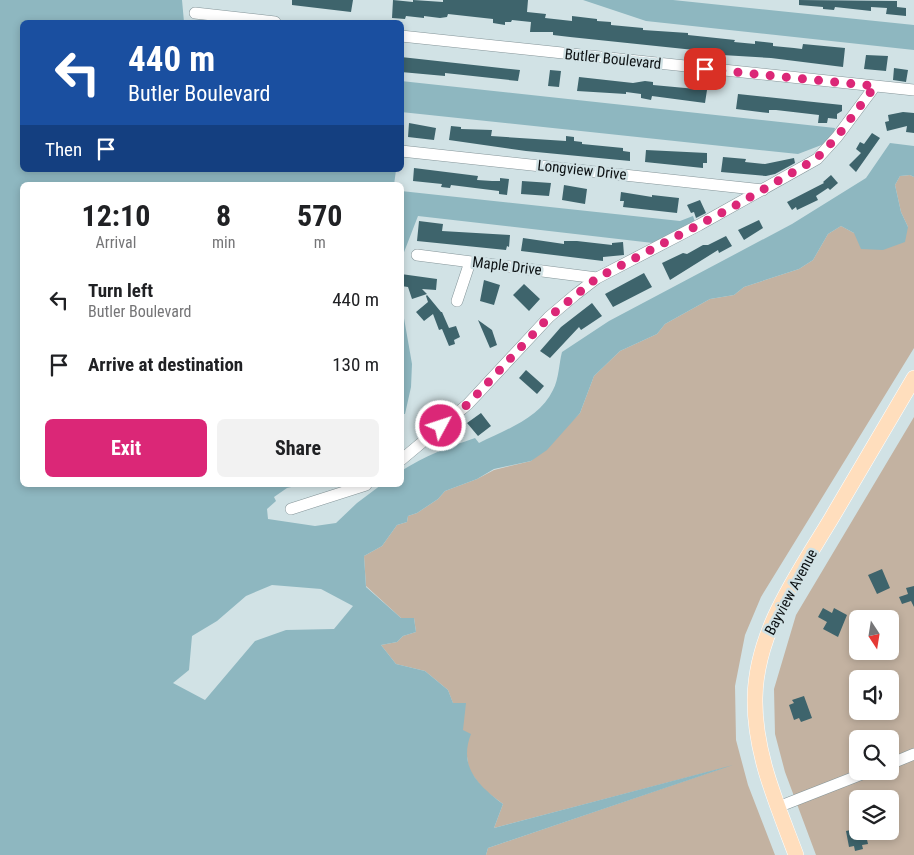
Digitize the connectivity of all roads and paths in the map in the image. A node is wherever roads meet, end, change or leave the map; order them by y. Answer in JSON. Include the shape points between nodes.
{"nodes":[{"id":1,"x":195,"y":13,"type":"dead end"},
{"id":2,"x":234,"y":20,"type":"edge"},
{"id":3,"x":404,"y":36,"type":"edge"},
{"id":4,"x":875,"y":86,"type":"junction"},
{"id":5,"x":914,"y":90,"type":"edge"},
{"id":6,"x":404,"y":151,"type":"edge"},
{"id":7,"x":762,"y":190,"type":"junction"},
{"id":8,"x":417,"y":255,"type":"dead end"},
{"id":9,"x":470,"y":262,"type":"junction"},
{"id":10,"x":597,"y":278,"type":"junction"},
{"id":11,"x":457,"y":301,"type":"dead end"},
{"id":12,"x":914,"y":378,"type":"edge"},
{"id":13,"x":404,"y":457,"type":"edge"},
{"id":14,"x":360,"y":487,"type":"edge"},
{"id":15,"x":291,"y":509,"type":"dead end"},
{"id":16,"x":914,"y":754,"type":"edge"},
{"id":17,"x":899,"y":760,"type":"edge"},
{"id":18,"x":849,"y":779,"type":"edge"},
{"id":19,"x":778,"y":807,"type":"junction"},
{"id":20,"x":796,"y":855,"type":"edge"}],
"edges":[{"from":1,"to":2,"type":"street"},
{"from":3,"to":4,"type":"street","name":"Butler Boulevard"},
{"from":4,"to":5,"type":"street","name":"Butler Boulevard"},
{"from":4,"to":7,"type":"street","via":[[827,149],[816,159]]},
{"from":6,"to":7,"type":"street","name":"Longview Drive"},
{"from":7,"to":10,"type":"street"},
{"from":8,"to":9,"type":"street","name":"Maple Drive"},
{"from":9,"to":10,"type":"street","name":"Maple Drive"},
{"from":9,"to":11,"type":"street"},
{"from":10,"to":13,"type":"street","via":[[549,317],[468,404]]},
{"from":12,"to":19,"type":"main road","name":"Bayview Avenue","via":[[789,590],[766,636],[756,682],[756,729]]},
{"from":14,"to":15,"type":"street"},
{"from":16,"to":17,"type":"street"},
{"from":18,"to":19,"type":"street"},
{"from":19,"to":20,"type":"main road","name":"Bayview Avenue"}]}
